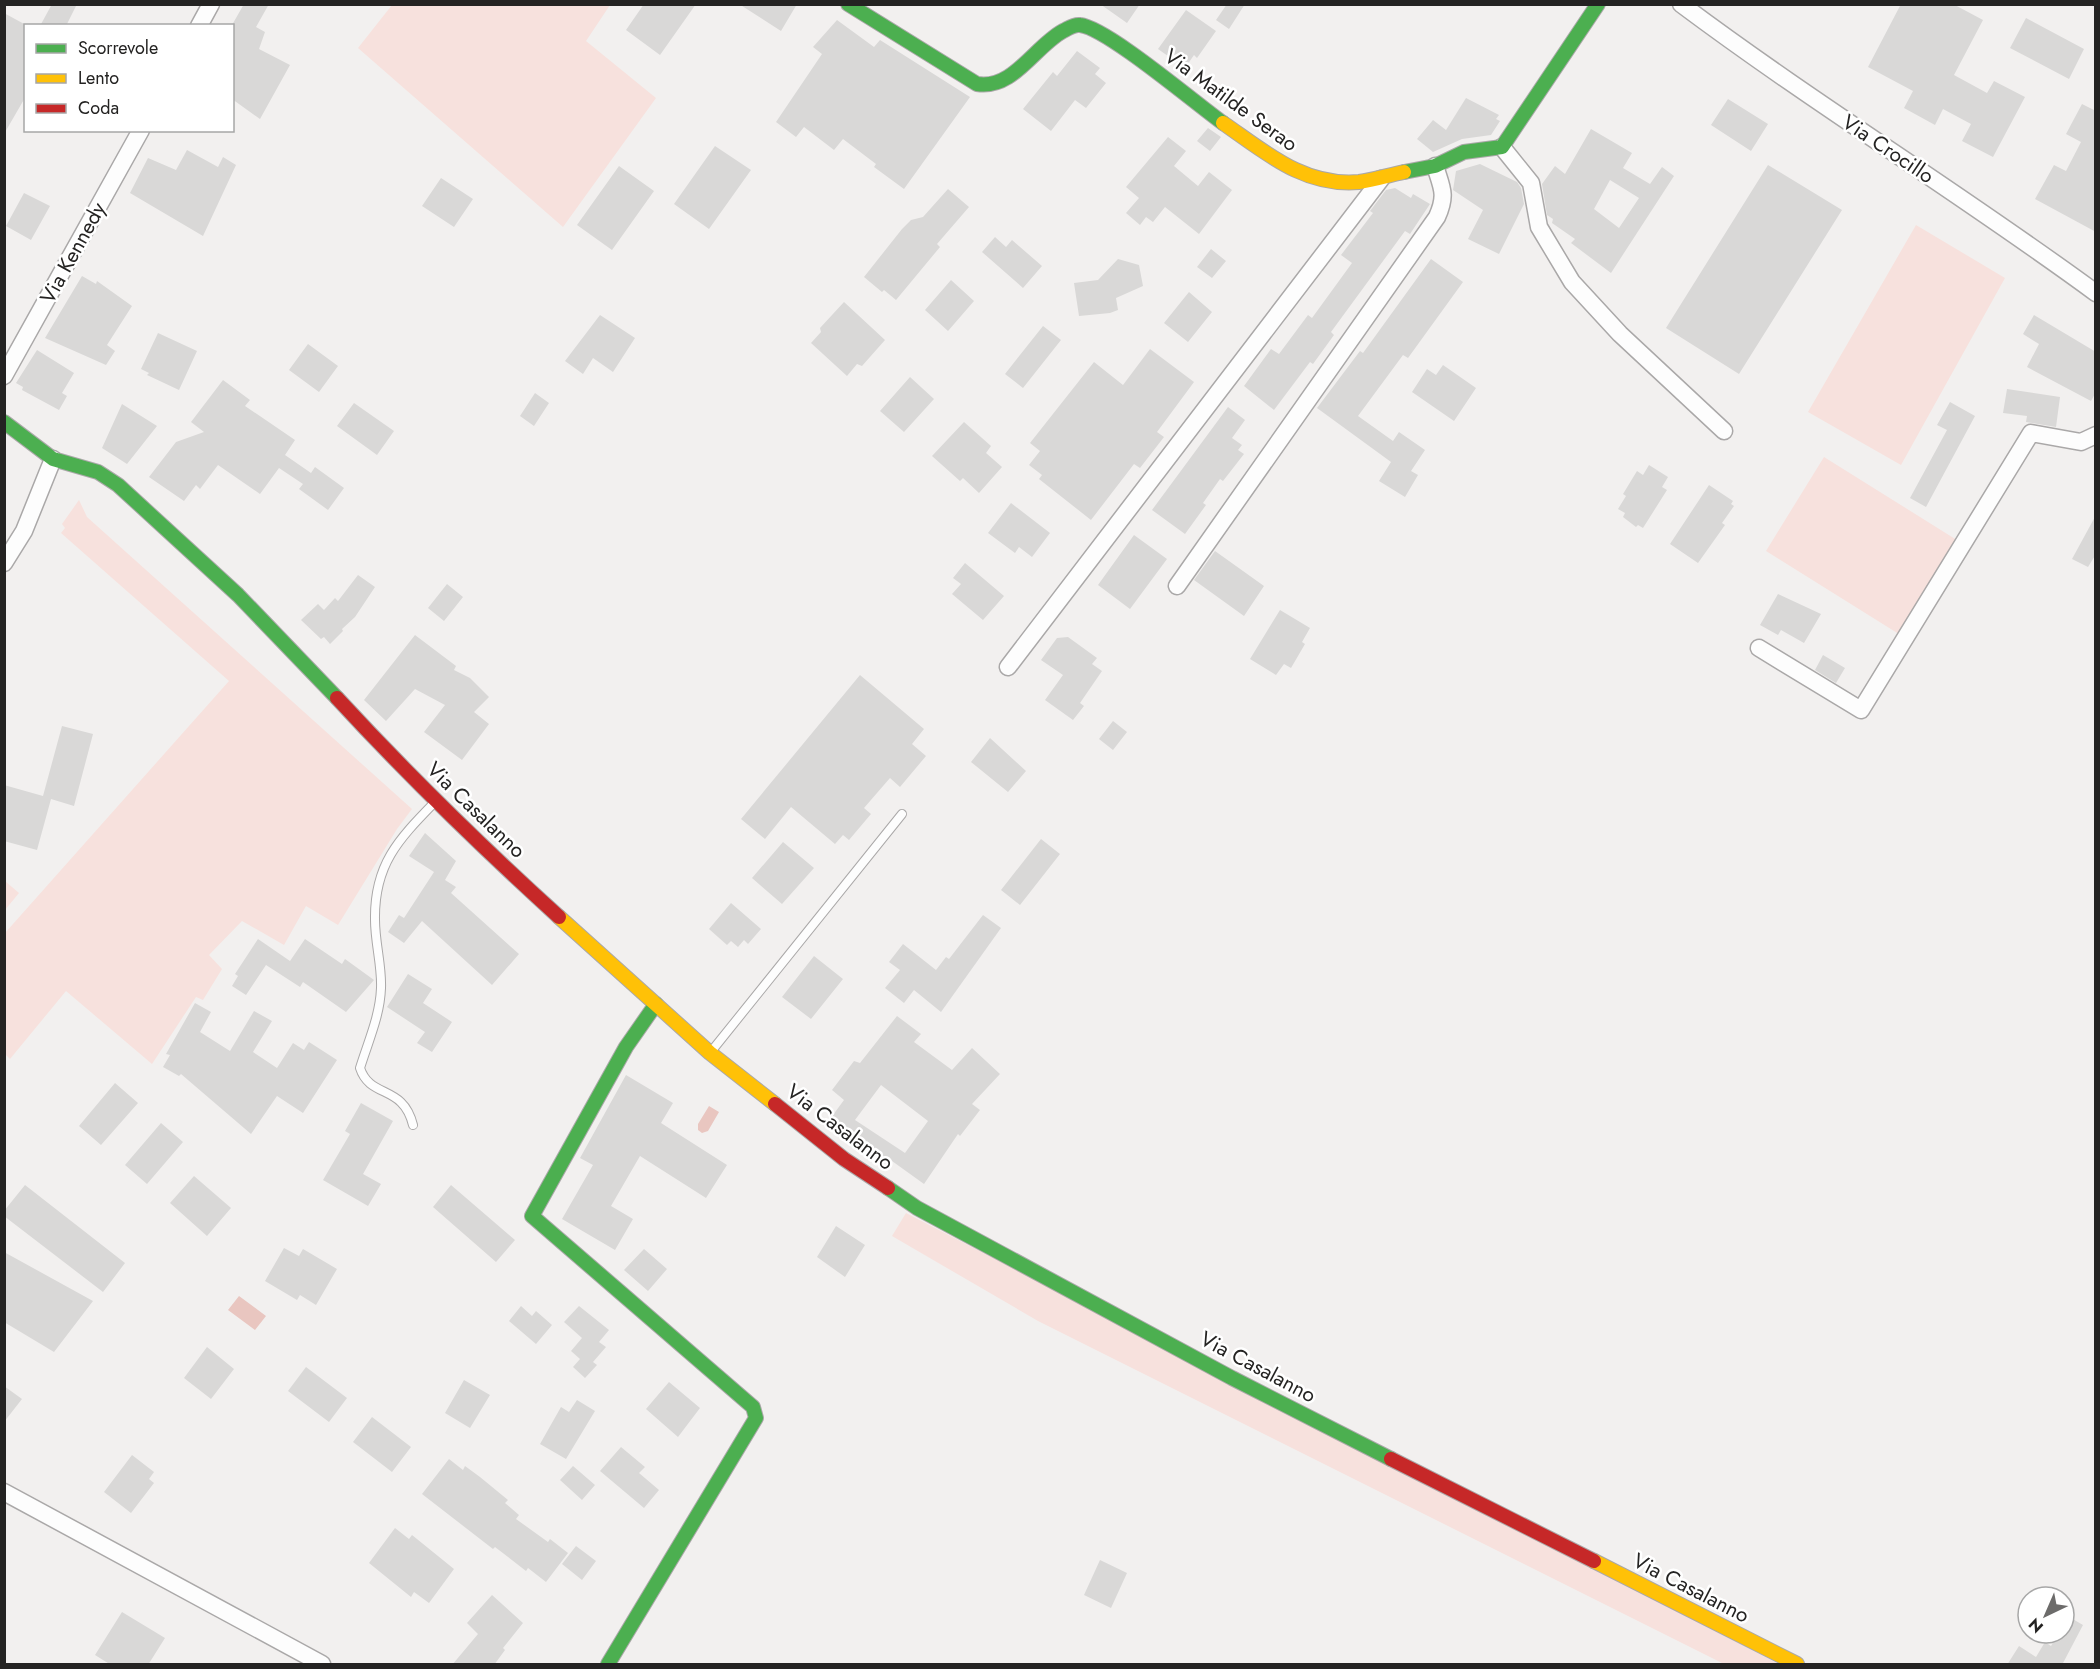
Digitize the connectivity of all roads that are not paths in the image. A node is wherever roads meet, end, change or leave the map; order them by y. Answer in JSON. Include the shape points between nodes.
{"nodes":[{"id":1,"x":211,"y":4,"type":"edge"},
{"id":2,"x":848,"y":4,"type":"edge"},
{"id":3,"x":1598,"y":4,"type":"edge"},
{"id":4,"x":1681,"y":4,"type":"edge"},
{"id":5,"x":200,"y":24,"type":"edge"},
{"id":6,"x":140,"y":132,"type":"edge"},
{"id":7,"x":1502,"y":147,"type":"junction"},
{"id":8,"x":1434,"y":166,"type":"junction"},
{"id":9,"x":1381,"y":179,"type":"junction"},
{"id":10,"x":2096,"y":293,"type":"edge"},
{"id":11,"x":4,"y":376,"type":"edge"},
{"id":12,"x":4,"y":422,"type":"edge"},
{"id":13,"x":1724,"y":431,"type":"dead end"},
{"id":14,"x":2096,"y":435,"type":"edge"},
{"id":15,"x":53,"y":459,"type":"junction"},
{"id":16,"x":4,"y":563,"type":"edge"},
{"id":17,"x":1177,"y":586,"type":"dead end"},
{"id":18,"x":1759,"y":648,"type":"dead end"},
{"id":19,"x":1008,"y":667,"type":"dead end"},
{"id":20,"x":435,"y":802,"type":"junction"},
{"id":21,"x":902,"y":814,"type":"dead end"},
{"id":22,"x":656,"y":1004,"type":"junction"},
{"id":23,"x":710,"y":1053,"type":"junction"},
{"id":24,"x":413,"y":1125,"type":"dead end"},
{"id":25,"x":4,"y":1492,"type":"edge"},
{"id":26,"x":322,"y":1665,"type":"edge"},
{"id":27,"x":608,"y":1665,"type":"edge"},
{"id":28,"x":1797,"y":1665,"type":"edge"}],
"edges":[{"from":1,"to":5,"type":"street"},
{"from":2,"to":9,"type":"street","name":"Via Matilde Serao","via":[[977,84],[990,86],[1003,82],[1051,38],[1082,25],[1136,57],[1293,171],[1358,182]]},
{"from":3,"to":7,"type":"street"},
{"from":4,"to":10,"type":"street","name":"Via Crocillo","via":[[1765,67]]},
{"from":6,"to":11,"type":"street","name":"Via Kennedy"},
{"from":7,"to":8,"type":"street","name":"Via Matilde Serao","via":[[1464,152]]},
{"from":7,"to":13,"type":"street","via":[[1531,183],[1539,227],[1572,282],[1620,334]]},
{"from":8,"to":9,"type":"street","name":"Via Matilde Serao"},
{"from":8,"to":17,"type":"street","via":[[1444,202],[1437,217]]},
{"from":9,"to":19,"type":"street"},
{"from":12,"to":15,"type":"street","name":"Via Casalanno"},
{"from":14,"to":18,"type":"street","via":[[2081,442],[2031,434],[1861,710]]},
{"from":15,"to":16,"type":"street","via":[[24,531]]},
{"from":15,"to":20,"type":"street","name":"Via Casalanno","via":[[98,472],[118,484],[294,651]]},
{"from":20,"to":22,"type":"street","name":"Via Casalanno"},
{"from":20,"to":24,"type":"lane","via":[[393,847],[376,894],[381,988],[360,1068],[369,1082],[403,1102]]},
{"from":21,"to":23,"type":"lane"},
{"from":22,"to":23,"type":"street","name":"Via Casalanno"},
{"from":22,"to":27,"type":"street","via":[[626,1047],[532,1216],[753,1407],[756,1418]]},
{"from":23,"to":28,"type":"street","name":"Via Casalanno","via":[[844,1159],[917,1208],[1232,1377]]},
{"from":25,"to":26,"type":"street"}]}
